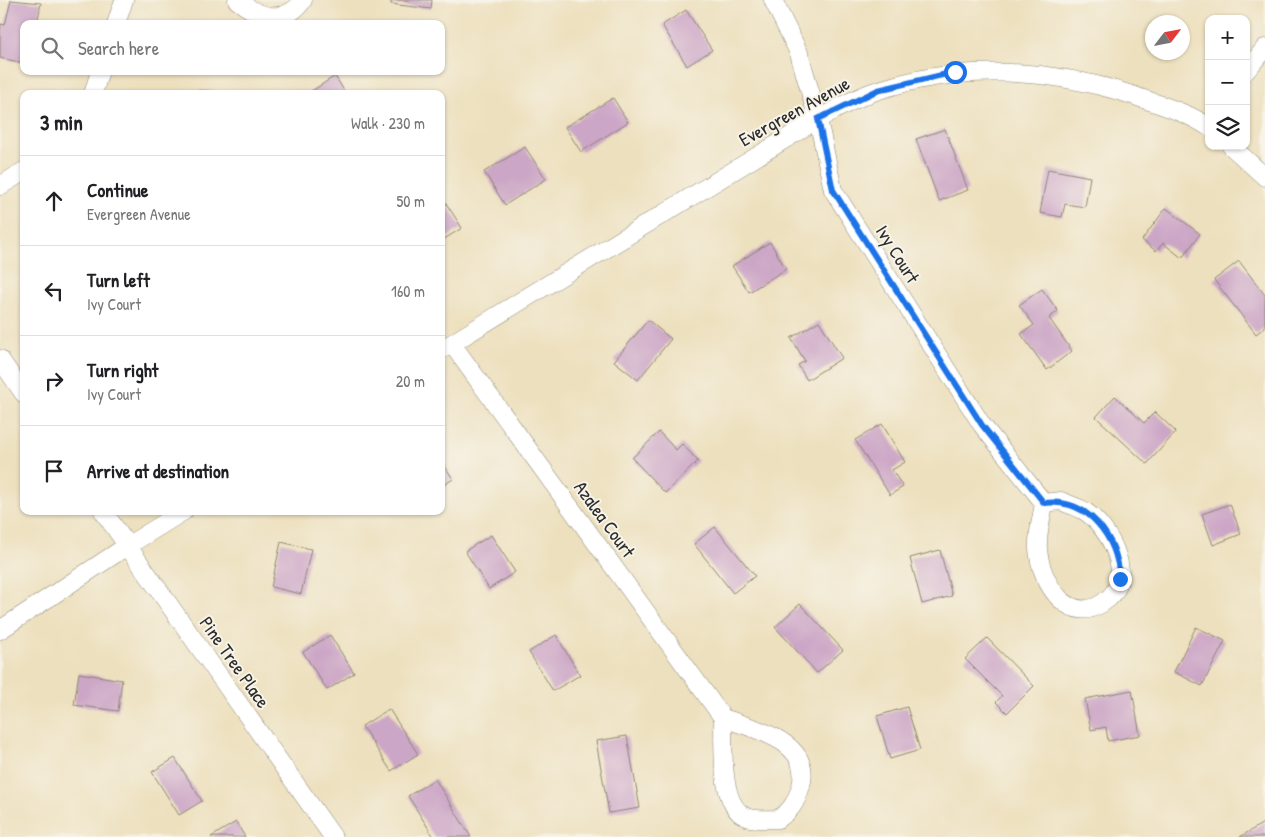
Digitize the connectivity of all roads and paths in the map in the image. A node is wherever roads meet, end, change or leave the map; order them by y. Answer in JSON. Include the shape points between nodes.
{"nodes":[{"id":1,"x":124,"y":0,"type":"edge"},
{"id":2,"x":237,"y":0,"type":"edge"},
{"id":3,"x":302,"y":0,"type":"edge"},
{"id":4,"x":773,"y":0,"type":"edge"},
{"id":5,"x":117,"y":20,"type":"edge"},
{"id":6,"x":1265,"y":48,"type":"edge"},
{"id":7,"x":1250,"y":66,"type":"edge"},
{"id":8,"x":99,"y":75,"type":"edge"},
{"id":9,"x":93,"y":90,"type":"edge"},
{"id":10,"x":818,"y":119,"type":"junction"},
{"id":11,"x":1205,"y":124,"type":"edge"},
{"id":12,"x":1235,"y":150,"type":"edge"},
{"id":13,"x":20,"y":174,"type":"edge"},
{"id":14,"x":1265,"y":177,"type":"edge"},
{"id":15,"x":0,"y":186,"type":"edge"},
{"id":16,"x":446,"y":347,"type":"edge"},
{"id":17,"x":0,"y":359,"type":"edge"},
{"id":18,"x":20,"y":388,"type":"edge"},
{"id":19,"x":1044,"y":503,"type":"junction"},
{"id":20,"x":106,"y":515,"type":"edge"},
{"id":21,"x":177,"y":515,"type":"edge"},
{"id":22,"x":127,"y":546,"type":"junction"},
{"id":23,"x":0,"y":630,"type":"edge"},
{"id":24,"x":723,"y":718,"type":"junction"},
{"id":25,"x":333,"y":837,"type":"edge"}],
"edges":[{"from":1,"to":5,"type":"street"},
{"from":2,"to":3,"type":"street","via":[[266,17],[280,16],[298,7]]},
{"from":4,"to":10,"type":"street","name":"Ivy Court","via":[[799,53]]},
{"from":6,"to":7,"type":"street"},
{"from":8,"to":9,"type":"street"},
{"from":10,"to":11,"type":"street","name":"Evergreen Avenue","via":[[878,90],[955,72],[1025,72],[1093,83],[1153,102]]},
{"from":10,"to":16,"type":"street","name":"Evergreen Avenue"},
{"from":10,"to":19,"type":"street","name":"Ivy Court","via":[[833,190],[982,425]]},
{"from":12,"to":14,"type":"street"},
{"from":13,"to":15,"type":"street"},
{"from":16,"to":24,"type":"street","name":"Azalea Court"},
{"from":17,"to":18,"type":"street"},
{"from":19,"to":19,"type":"street","via":[[1061,501],[1086,512],[1100,526],[1113,546],[1119,564],[1120,579],[1110,598],[1086,609],[1068,607],[1056,596],[1044,577],[1038,548]]},
{"from":20,"to":22,"type":"street","name":"Pine Tree Place"},
{"from":21,"to":22,"type":"street"},
{"from":22,"to":23,"type":"street"},
{"from":22,"to":25,"type":"street","name":"Pine Tree Place"},
{"from":24,"to":24,"type":"street","via":[[778,738],[801,764],[803,776],[796,804],[778,819],[750,818],[737,811],[728,793],[724,774]]}]}
